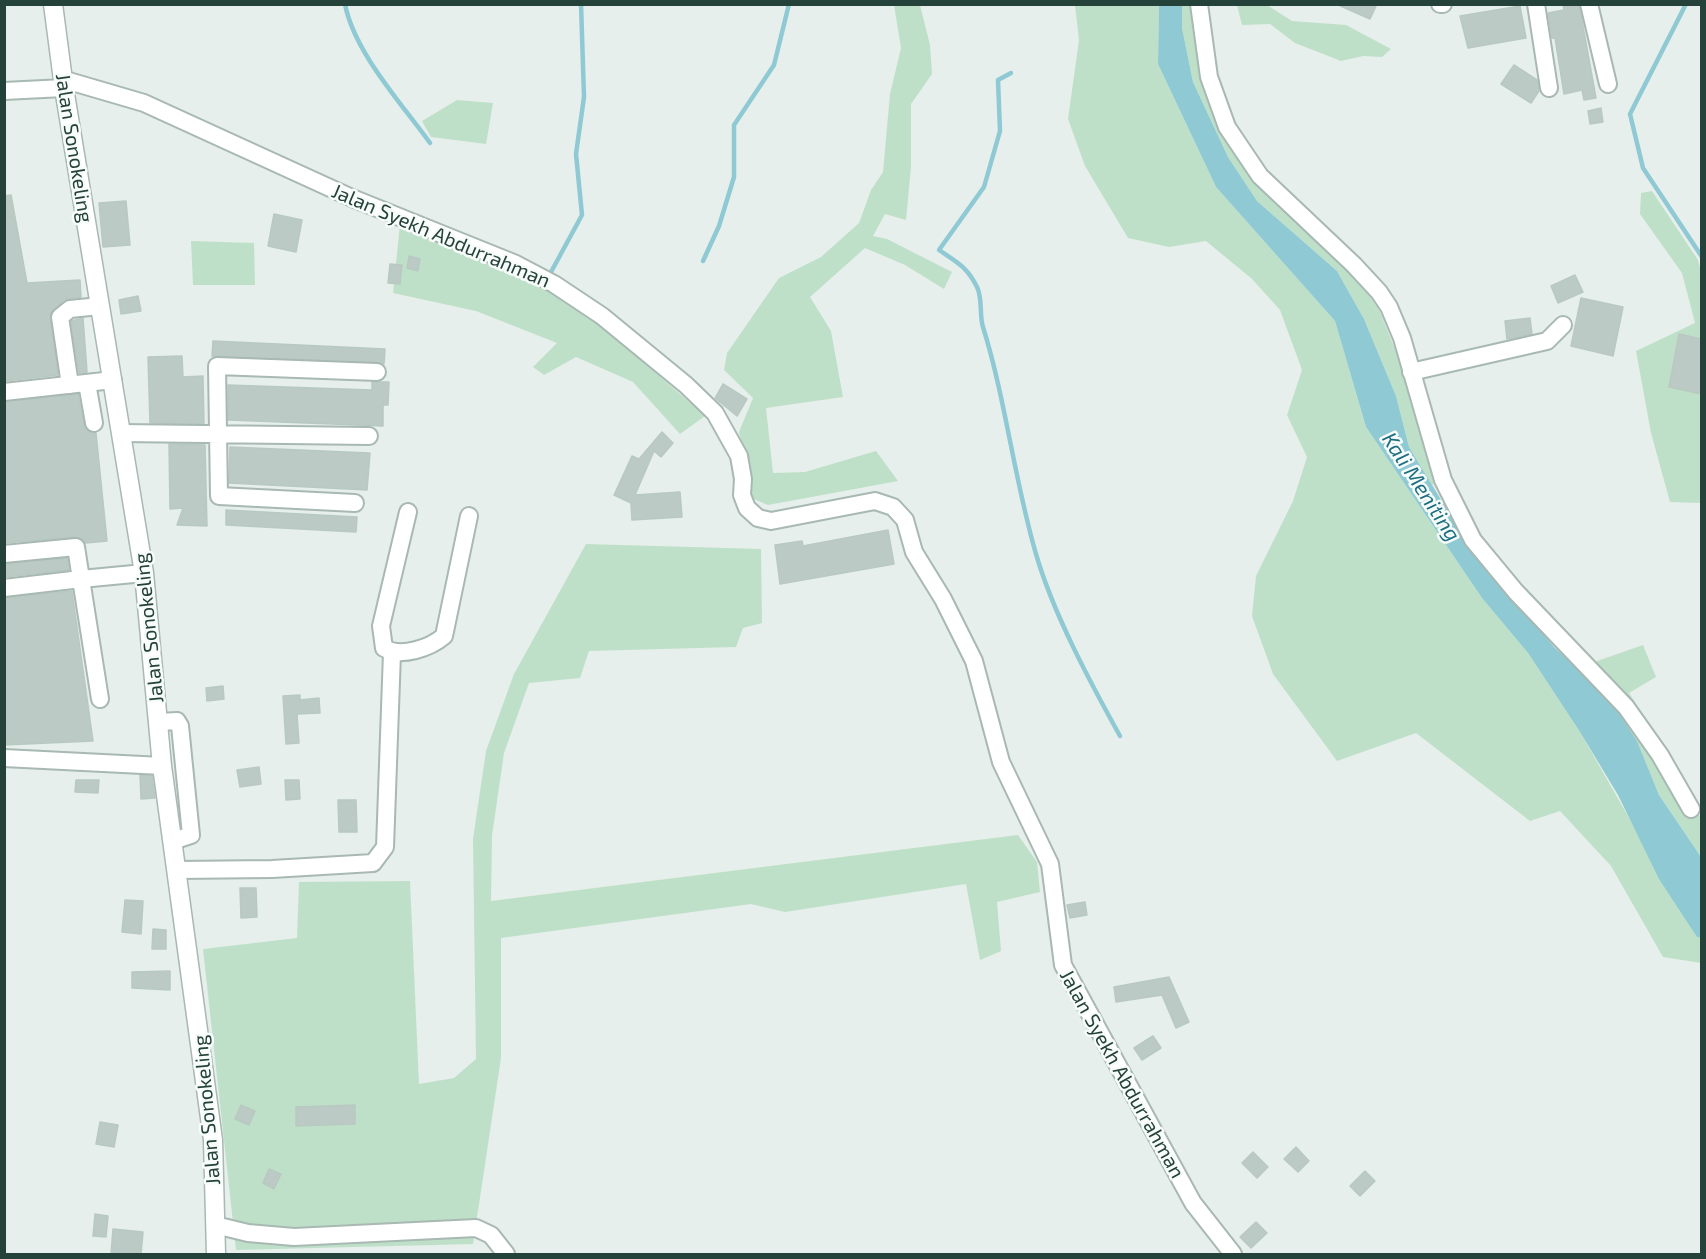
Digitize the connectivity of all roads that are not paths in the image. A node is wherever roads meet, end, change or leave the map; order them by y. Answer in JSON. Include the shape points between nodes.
{"nodes":[{"id":1,"x":53,"y":4,"type":"edge"},
{"id":2,"x":1199,"y":4,"type":"edge"},
{"id":3,"x":1536,"y":4,"type":"edge"},
{"id":4,"x":1588,"y":4,"type":"edge"},
{"id":5,"x":63,"y":84,"type":"junction"},
{"id":6,"x":1608,"y":84,"type":"dead end"},
{"id":7,"x":1549,"y":88,"type":"dead end"},
{"id":8,"x":4,"y":91,"type":"edge"},
{"id":9,"x":100,"y":306,"type":"junction"},
{"id":10,"x":1563,"y":325,"type":"dead end"},
{"id":11,"x":377,"y":372,"type":"dead end"},
{"id":12,"x":1412,"y":372,"type":"junction"},
{"id":13,"x":113,"y":380,"type":"junction"},
{"id":14,"x":87,"y":383,"type":"junction"},
{"id":15,"x":70,"y":386,"type":"junction"},
{"id":16,"x":4,"y":392,"type":"edge"},
{"id":17,"x":94,"y":423,"type":"dead end"},
{"id":18,"x":122,"y":433,"type":"junction"},
{"id":19,"x":217,"y":434,"type":"junction"},
{"id":20,"x":369,"y":436,"type":"dead end"},
{"id":21,"x":355,"y":503,"type":"dead end"},
{"id":22,"x":408,"y":512,"type":"dead end"},
{"id":23,"x":469,"y":516,"type":"dead end"},
{"id":24,"x":4,"y":554,"type":"edge"},
{"id":25,"x":144,"y":573,"type":"junction"},
{"id":26,"x":81,"y":579,"type":"junction"},
{"id":27,"x":4,"y":588,"type":"edge"},
{"id":28,"x":392,"y":652,"type":"junction"},
{"id":29,"x":100,"y":699,"type":"dead end"},
{"id":30,"x":159,"y":722,"type":"junction"},
{"id":31,"x":4,"y":758,"type":"edge"},
{"id":32,"x":162,"y":766,"type":"junction"},
{"id":33,"x":1692,"y":809,"type":"dead end"},
{"id":34,"x":173,"y":841,"type":"junction"},
{"id":35,"x":177,"y":870,"type":"junction"},
{"id":36,"x":215,"y":1225,"type":"junction"},
{"id":37,"x":216,"y":1254,"type":"edge"},
{"id":38,"x":506,"y":1254,"type":"edge"},
{"id":39,"x":1233,"y":1254,"type":"edge"}],
"edges":[{"from":1,"to":5,"type":"street","name":"Jalan Sonokeling"},
{"from":2,"to":12,"type":"street","via":[[1209,77],[1236,143],[1260,176],[1379,292],[1396,323]]},
{"from":3,"to":7,"type":"street"},
{"from":4,"to":6,"type":"street"},
{"from":5,"to":8,"type":"street"},
{"from":5,"to":9,"type":"street","name":"Jalan Sonokeling"},
{"from":5,"to":39,"type":"street","name":"Jalan Syekh Abdurrahman","via":[[144,103],[554,284],[602,316],[715,413],[739,456],[745,504],[758,518],[771,520],[869,501],[897,510],[908,525],[919,561],[944,599],[974,661],[1001,762],[1050,864],[1063,965],[1193,1203]]},
{"from":9,"to":13,"type":"street","name":"Jalan Sonokeling"},
{"from":9,"to":15,"type":"street","via":[[69,309],[60,317]]},
{"from":10,"to":12,"type":"street","via":[[1547,341]]},
{"from":11,"to":19,"type":"street","via":[[217,366]]},
{"from":12,"to":33,"type":"street","via":[[1443,480],[1473,540],[1516,592],[1626,707],[1660,754]]},
{"from":13,"to":14,"type":"street"},
{"from":13,"to":18,"type":"street","name":"Jalan Sonokeling"},
{"from":14,"to":15,"type":"street"},
{"from":14,"to":17,"type":"street"},
{"from":15,"to":16,"type":"street"},
{"from":18,"to":19,"type":"street"},
{"from":18,"to":25,"type":"street","name":"Jalan Sonokeling"},
{"from":19,"to":20,"type":"street"},
{"from":19,"to":21,"type":"street","via":[[219,496]]},
{"from":22,"to":28,"type":"street","via":[[381,626],[384,648]]},
{"from":23,"to":28,"type":"street","via":[[444,636],[434,645]]},
{"from":24,"to":26,"type":"street","via":[[76,547]]},
{"from":25,"to":26,"type":"street"},
{"from":25,"to":30,"type":"street","name":"Jalan Sonokeling"},
{"from":26,"to":27,"type":"street"},
{"from":26,"to":29,"type":"street"},
{"from":28,"to":35,"type":"street","via":[[385,847],[373,863]]},
{"from":30,"to":32,"type":"street","name":"Jalan Sonokeling"},
{"from":30,"to":34,"type":"street","via":[[177,721],[180,726],[191,835]]},
{"from":31,"to":32,"type":"street"},
{"from":32,"to":34,"type":"street","name":"Jalan Sonokeling"},
{"from":34,"to":35,"type":"street","name":"Jalan Sonokeling"},
{"from":35,"to":36,"type":"street","name":"Jalan Sonokeling","via":[[213,1140]]},
{"from":36,"to":37,"type":"street","name":"Jalan Sonokeling"},
{"from":36,"to":38,"type":"street","via":[[294,1237],[476,1228],[491,1235]]}]}
